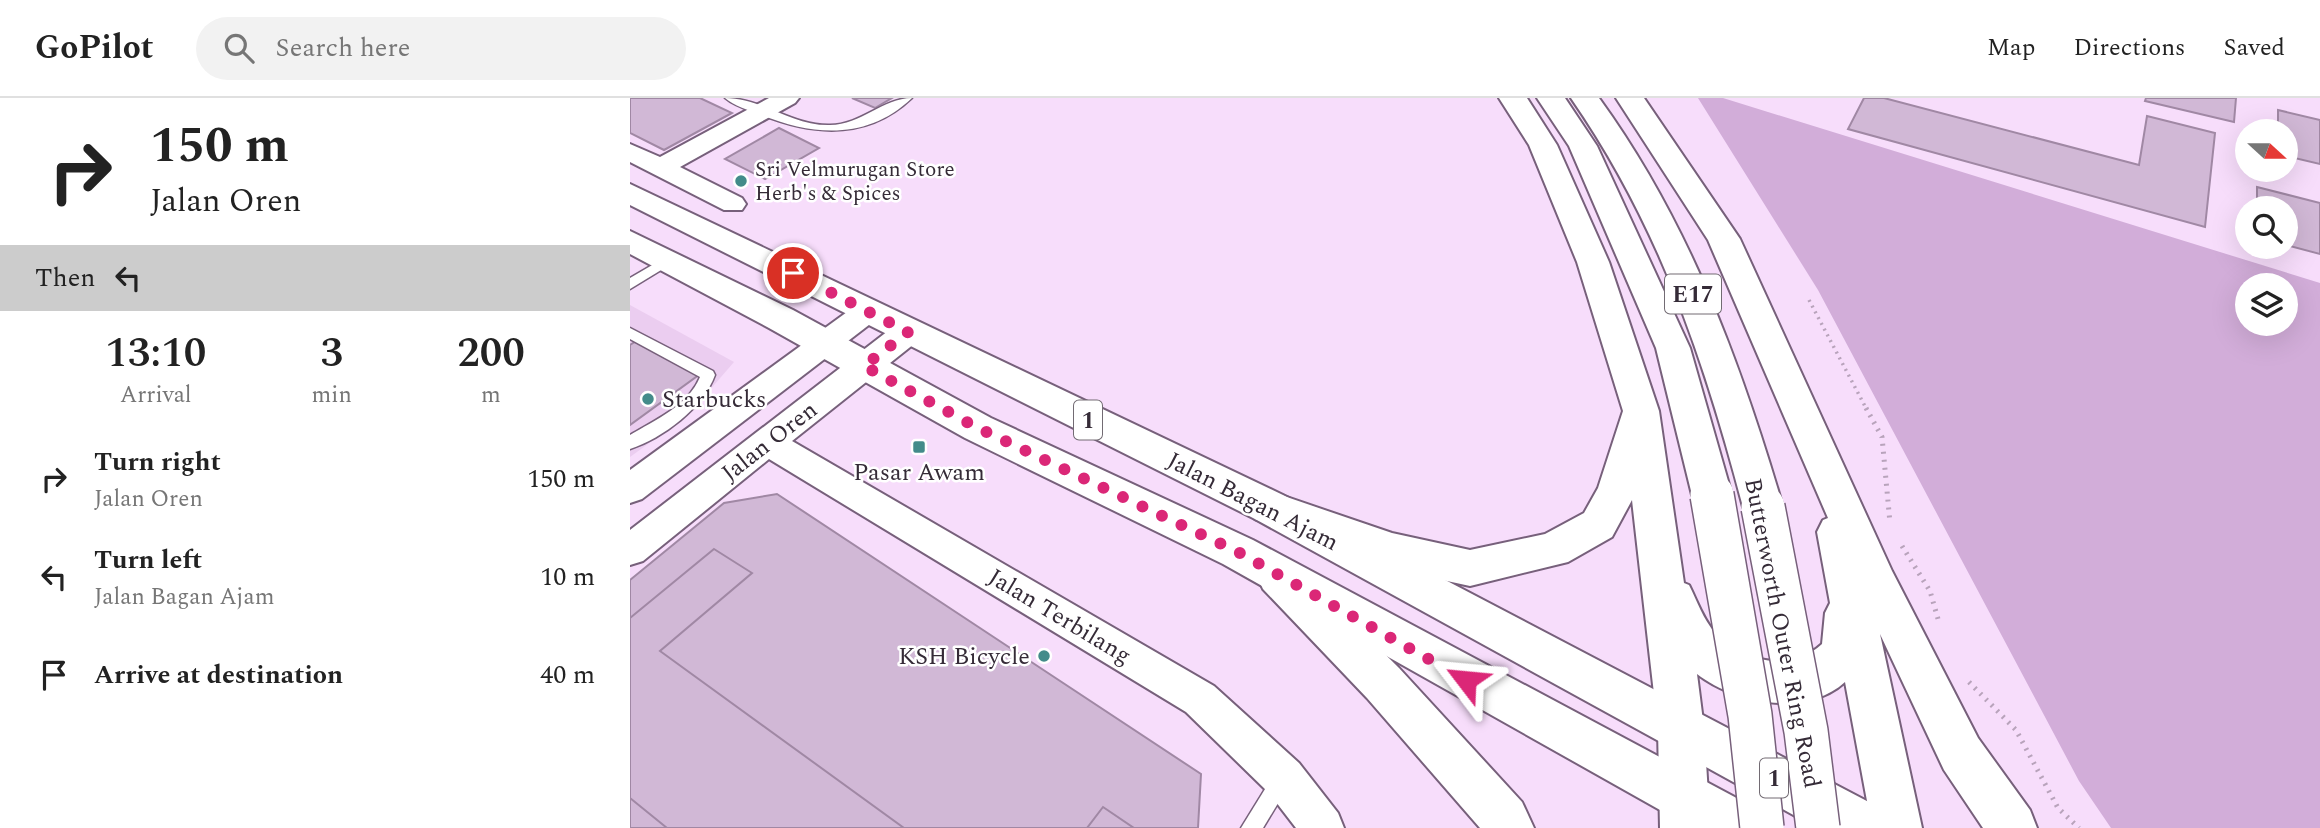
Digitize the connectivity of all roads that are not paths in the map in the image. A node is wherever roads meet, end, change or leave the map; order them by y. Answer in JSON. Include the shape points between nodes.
{"nodes":[{"id":1,"x":731,"y":98,"type":"edge"},
{"id":2,"x":787,"y":98,"type":"edge"},
{"id":3,"x":906,"y":98,"type":"edge"},
{"id":4,"x":1513,"y":98,"type":"edge"},
{"id":5,"x":1551,"y":98,"type":"edge"},
{"id":6,"x":1585,"y":98,"type":"edge"},
{"id":7,"x":1630,"y":98,"type":"edge"},
{"id":8,"x":763,"y":111,"type":"junction"},
{"id":9,"x":630,"y":152,"type":"edge"},
{"id":10,"x":660,"y":168,"type":"junction"},
{"id":11,"x":630,"y":193,"type":"edge"},
{"id":12,"x":733,"y":204,"type":"dead end"},
{"id":13,"x":631,"y":242,"type":"edge"},
{"id":14,"x":666,"y":261,"type":"junction"},
{"id":15,"x":630,"y":284,"type":"edge"},
{"id":16,"x":868,"y":311,"type":"junction"},
{"id":17,"x":908,"y":332,"type":"junction"},
{"id":18,"x":630,"y":333,"type":"edge"},
{"id":19,"x":823,"y":344,"type":"junction"},
{"id":20,"x":864,"y":366,"type":"junction"},
{"id":21,"x":1641,"y":411,"type":"junction"},
{"id":22,"x":767,"y":442,"type":"junction"},
{"id":23,"x":630,"y":443,"type":"edge"},
{"id":24,"x":1824,"y":465,"type":"junction"},
{"id":25,"x":630,"y":489,"type":"edge"},
{"id":26,"x":1269,"y":508,"type":"junction"},
{"id":27,"x":630,"y":550,"type":"edge"},
{"id":28,"x":1663,"y":574,"type":"junction"},
{"id":29,"x":1278,"y":576,"type":"junction"},
{"id":30,"x":1848,"y":586,"type":"junction"},
{"id":31,"x":1681,"y":729,"type":"junction"},
{"id":32,"x":1284,"y":778,"type":"junction"},
{"id":33,"x":1684,"y":812,"type":"edge"},
{"id":34,"x":1251,"y":828,"type":"edge"},
{"id":35,"x":1323,"y":828,"type":"edge"},
{"id":36,"x":1509,"y":828,"type":"edge"},
{"id":37,"x":1741,"y":828,"type":"edge"},
{"id":38,"x":1762,"y":828,"type":"edge"},
{"id":39,"x":1818,"y":828,"type":"edge"},
{"id":40,"x":1866,"y":828,"type":"edge"},
{"id":41,"x":1897,"y":828,"type":"edge"},
{"id":42,"x":2012,"y":828,"type":"edge"}],
"edges":[{"from":1,"to":8,"type":"lane"},
{"from":2,"to":8,"type":"street"},
{"from":3,"to":8,"type":"lane","via":[[846,128],[811,128]]},
{"from":4,"to":21,"type":"main road","via":[[1543,145],[1594,262]]},
{"from":5,"to":38,"type":"main road","name":"Butterworth Outer Ring Road","number":"E17","bridge":true,"via":[[1583,146],[1673,348],[1712,495],[1750,715]]},
{"from":6,"to":39,"type":"main road","name":"Butterworth Outer Ring Road","number":"E17","bridge":true,"via":[[1606,125],[1669,237],[1720,359],[1763,507],[1806,731]]},
{"from":7,"to":24,"type":"main road","via":[[1724,239]]},
{"from":8,"to":10,"type":"street"},
{"from":9,"to":10,"type":"street"},
{"from":10,"to":12,"type":"street"},
{"from":11,"to":16,"type":"main road","name":"Jalan Bagan Ajam","number":"1"},
{"from":13,"to":14,"type":"main road","number":"1"},
{"from":14,"to":15,"type":"lane"},
{"from":14,"to":19,"type":"main road","number":"1"},
{"from":16,"to":17,"type":"main road","name":"Jalan Bagan Ajam","number":"1"},
{"from":16,"to":19,"type":"street","name":"Jalan Oren"},
{"from":17,"to":20,"type":"street","name":"Jalan Oren"},
{"from":17,"to":26,"type":"main road","name":"Jalan Bagan Ajam","number":"1"},
{"from":18,"to":23,"type":"lane","via":[[708,375],[705,389],[681,411]]},
{"from":19,"to":20,"type":"main road","number":"1"},
{"from":19,"to":25,"type":"street","name":"Jalan Oren"},
{"from":20,"to":22,"type":"street","name":"Jalan Oren"},
{"from":20,"to":29,"type":"main road","number":"1","via":[[978,428],[1238,552]]},
{"from":21,"to":26,"type":"main road","via":[[1617,491],[1598,525],[1553,550],[1470,568],[1392,551]]},
{"from":21,"to":28,"type":"main road"},
{"from":22,"to":27,"type":"street","name":"Jalan Oren"},
{"from":22,"to":32,"type":"street","name":"Jalan Terbilang","via":[[1200,699]]},
{"from":24,"to":30,"type":"main road"},
{"from":24,"to":42,"type":"main road","via":[[1961,754]]},
{"from":26,"to":31,"type":"main road","name":"Jalan Bagan Ajam","number":"1"},
{"from":28,"to":30,"type":"main road","via":[[1702,650],[1727,669],[1758,680],[1788,682],[1816,675],[1838,659],[1846,636]]},
{"from":28,"to":31,"type":"main road"},
{"from":29,"to":33,"type":"main road","number":"1"},
{"from":29,"to":36,"type":"main road","via":[[1383,683],[1505,818]]},
{"from":30,"to":41,"type":"main road"},
{"from":31,"to":33,"type":"main road"},
{"from":31,"to":40,"type":"main road","name":"Jalan Bagan Ajam","number":"1"},
{"from":32,"to":34,"type":"lane"},
{"from":32,"to":35,"type":"street","name":"Jalan Terbilang"},
{"from":33,"to":37,"type":"main road","number":"1"}]}
